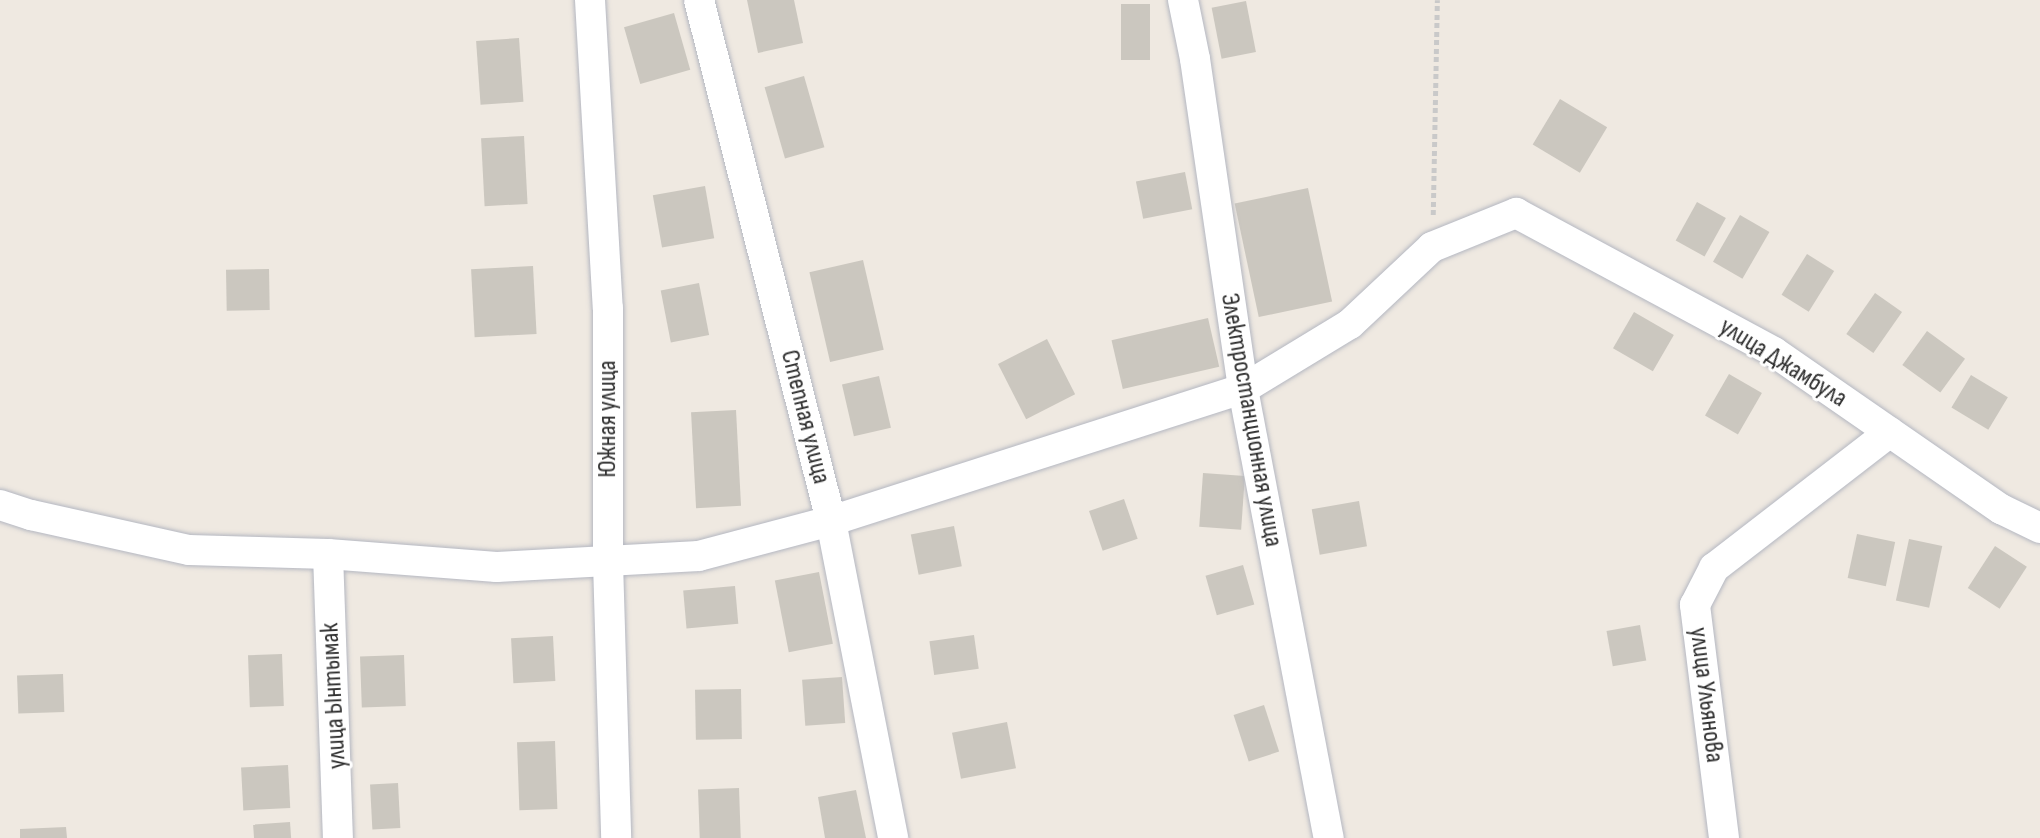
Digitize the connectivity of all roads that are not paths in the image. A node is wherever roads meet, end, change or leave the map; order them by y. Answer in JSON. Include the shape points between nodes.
{"nodes":[{"id":1,"x":590,"y":0,"type":"edge"},
{"id":2,"x":699,"y":0,"type":"edge"},
{"id":3,"x":1183,"y":0,"type":"edge"},
{"id":4,"x":1243,"y":389,"type":"junction"},
{"id":5,"x":1890,"y":432,"type":"junction"},
{"id":6,"x":0,"y":505,"type":"edge"},
{"id":7,"x":831,"y":521,"type":"junction"},
{"id":8,"x":2040,"y":528,"type":"edge"},
{"id":9,"x":328,"y":554,"type":"junction"},
{"id":10,"x":608,"y":562,"type":"junction"},
{"id":11,"x":338,"y":838,"type":"edge"},
{"id":12,"x":616,"y":838,"type":"edge"},
{"id":13,"x":893,"y":838,"type":"edge"},
{"id":14,"x":1329,"y":838,"type":"edge"},
{"id":15,"x":1724,"y":838,"type":"edge"}],
"edges":[{"from":1,"to":10,"type":"street","name":"Южная улица","via":[[608,308]]},
{"from":2,"to":7,"type":"street","name":"Степная улица"},
{"from":3,"to":4,"type":"street","name":"Электростанционная улица"},
{"from":4,"to":5,"type":"street","name":"улица Джамбула","via":[[1350,324],[1432,247],[1516,213],[1774,352]]},
{"from":4,"to":7,"type":"street"},
{"from":4,"to":14,"type":"street","name":"Электростанционная улица"},
{"from":5,"to":8,"type":"street","name":"улица Джамбула","via":[[2001,509]]},
{"from":5,"to":15,"type":"street","name":"улица Ульянова","via":[[1714,568],[1695,605]]},
{"from":6,"to":9,"type":"street","via":[[31,516],[189,550]]},
{"from":7,"to":10,"type":"street","via":[[699,556]]},
{"from":7,"to":13,"type":"street","name":"Степная улица"},
{"from":9,"to":10,"type":"street","via":[[497,567]]},
{"from":9,"to":11,"type":"street","name":"улица Ынтымак"},
{"from":10,"to":12,"type":"street","name":"Южная улица"}]}
